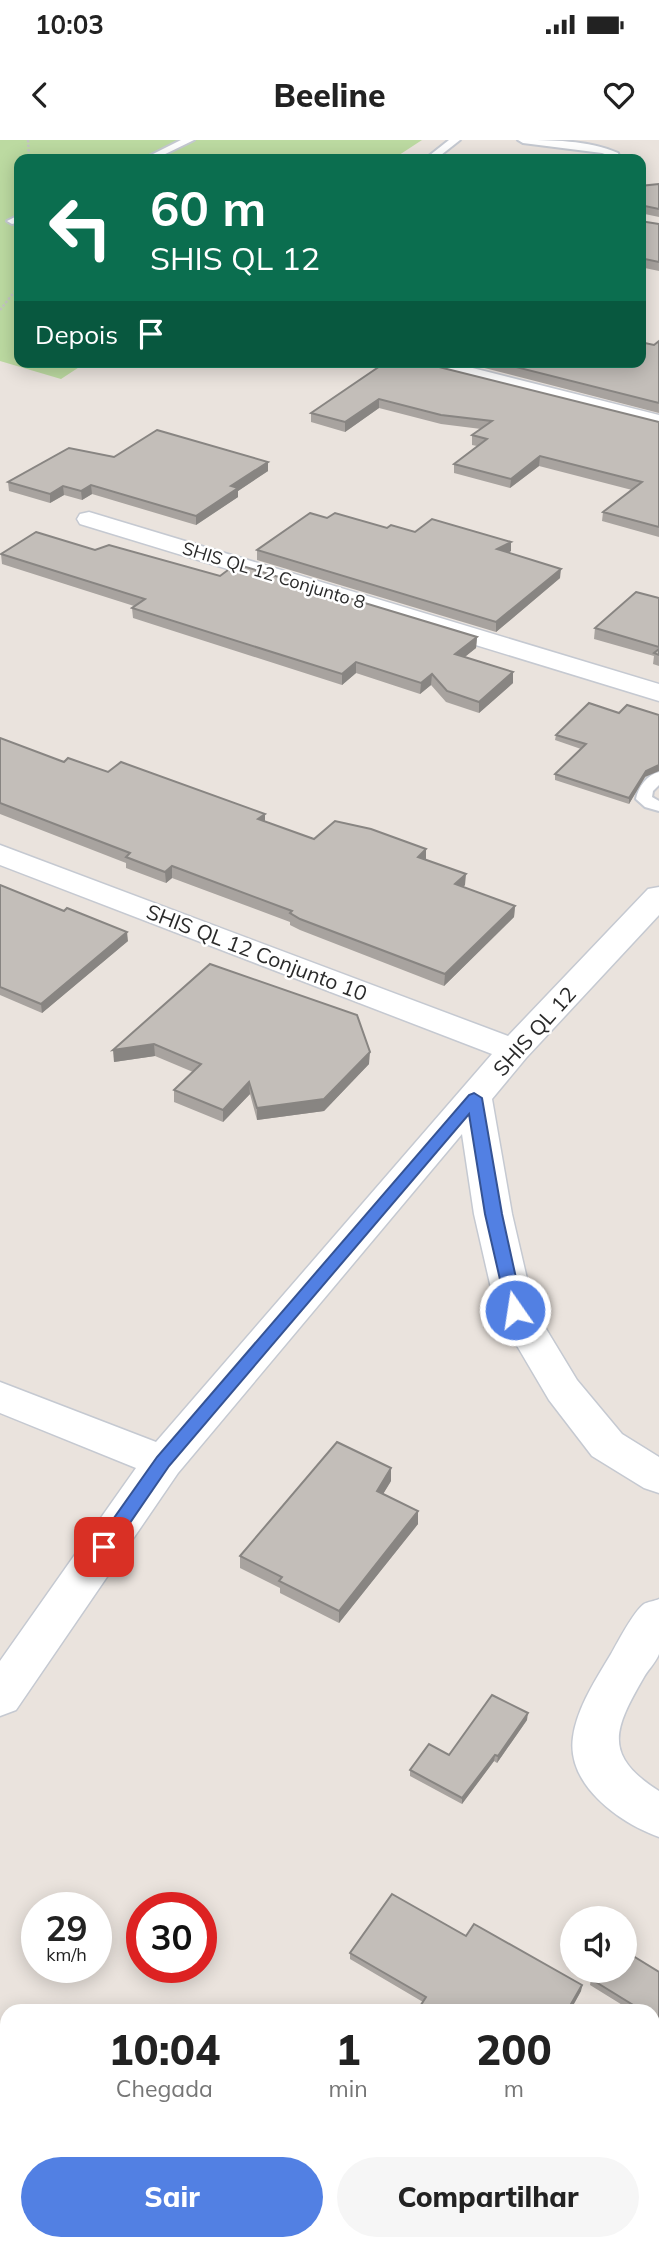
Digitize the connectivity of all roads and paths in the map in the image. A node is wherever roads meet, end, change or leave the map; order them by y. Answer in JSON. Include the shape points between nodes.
{"nodes":[{"id":1,"x":189,"y":140,"type":"edge"},
{"id":2,"x":455,"y":140,"type":"edge"},
{"id":3,"x":523,"y":140,"type":"edge"},
{"id":4,"x":542,"y":150,"type":"junction"},
{"id":5,"x":159,"y":154,"type":"edge"},
{"id":6,"x":437,"y":154,"type":"edge"},
{"id":7,"x":562,"y":154,"type":"edge"},
{"id":8,"x":613,"y":154,"type":"edge"},
{"id":9,"x":14,"y":292,"type":"edge"},
{"id":10,"x":0,"y":310,"type":"edge"},
{"id":11,"x":445,"y":368,"type":"edge"},
{"id":12,"x":659,"y":422,"type":"edge"},
{"id":13,"x":89,"y":519,"type":"dead end"},
{"id":14,"x":659,"y":693,"type":"edge"},
{"id":15,"x":659,"y":777,"type":"edge"},
{"id":16,"x":659,"y":806,"type":"edge"},
{"id":17,"x":0,"y":854,"type":"edge"},
{"id":18,"x":659,"y":896,"type":"edge"},
{"id":19,"x":514,"y":1050,"type":"junction"},
{"id":20,"x":474,"y":1098,"type":"junction"},
{"id":21,"x":0,"y":1398,"type":"edge"},
{"id":22,"x":163,"y":1462,"type":"junction"},
{"id":23,"x":659,"y":1477,"type":"edge"},
{"id":24,"x":659,"y":1617,"type":"edge"},
{"id":25,"x":0,"y":1697,"type":"edge"},
{"id":26,"x":659,"y":1816,"type":"edge"}],
"edges":[{"from":1,"to":5,"type":"lane"},
{"from":2,"to":6,"type":"lane"},
{"from":3,"to":4,"type":"lane"},
{"from":4,"to":7,"type":"lane"},
{"from":4,"to":8,"type":"lane","via":[[586,146]]},
{"from":9,"to":10,"type":"path"},
{"from":11,"to":12,"type":"street"},
{"from":13,"to":14,"type":"street","name":"SHIS QL 12 Conjunto 8"},
{"from":15,"to":16,"type":"lane","via":[[645,790],[644,799]]},
{"from":17,"to":19,"type":"street","name":"SHIS QL 12 Conjunto 10"},
{"from":18,"to":19,"type":"street","name":"SHIS QL 12"},
{"from":19,"to":20,"type":"street","name":"SHIS QL 12"},
{"from":20,"to":22,"type":"street","name":"SHIS QL 12"},
{"from":20,"to":23,"type":"street","via":[[515,1310],[563,1390],[607,1445]]},
{"from":21,"to":22,"type":"street"},
{"from":22,"to":25,"type":"street","name":"SHIS QL 12"},
{"from":24,"to":26,"type":"street","via":[[597,1727],[596,1751],[605,1772],[624,1795]]}]}
